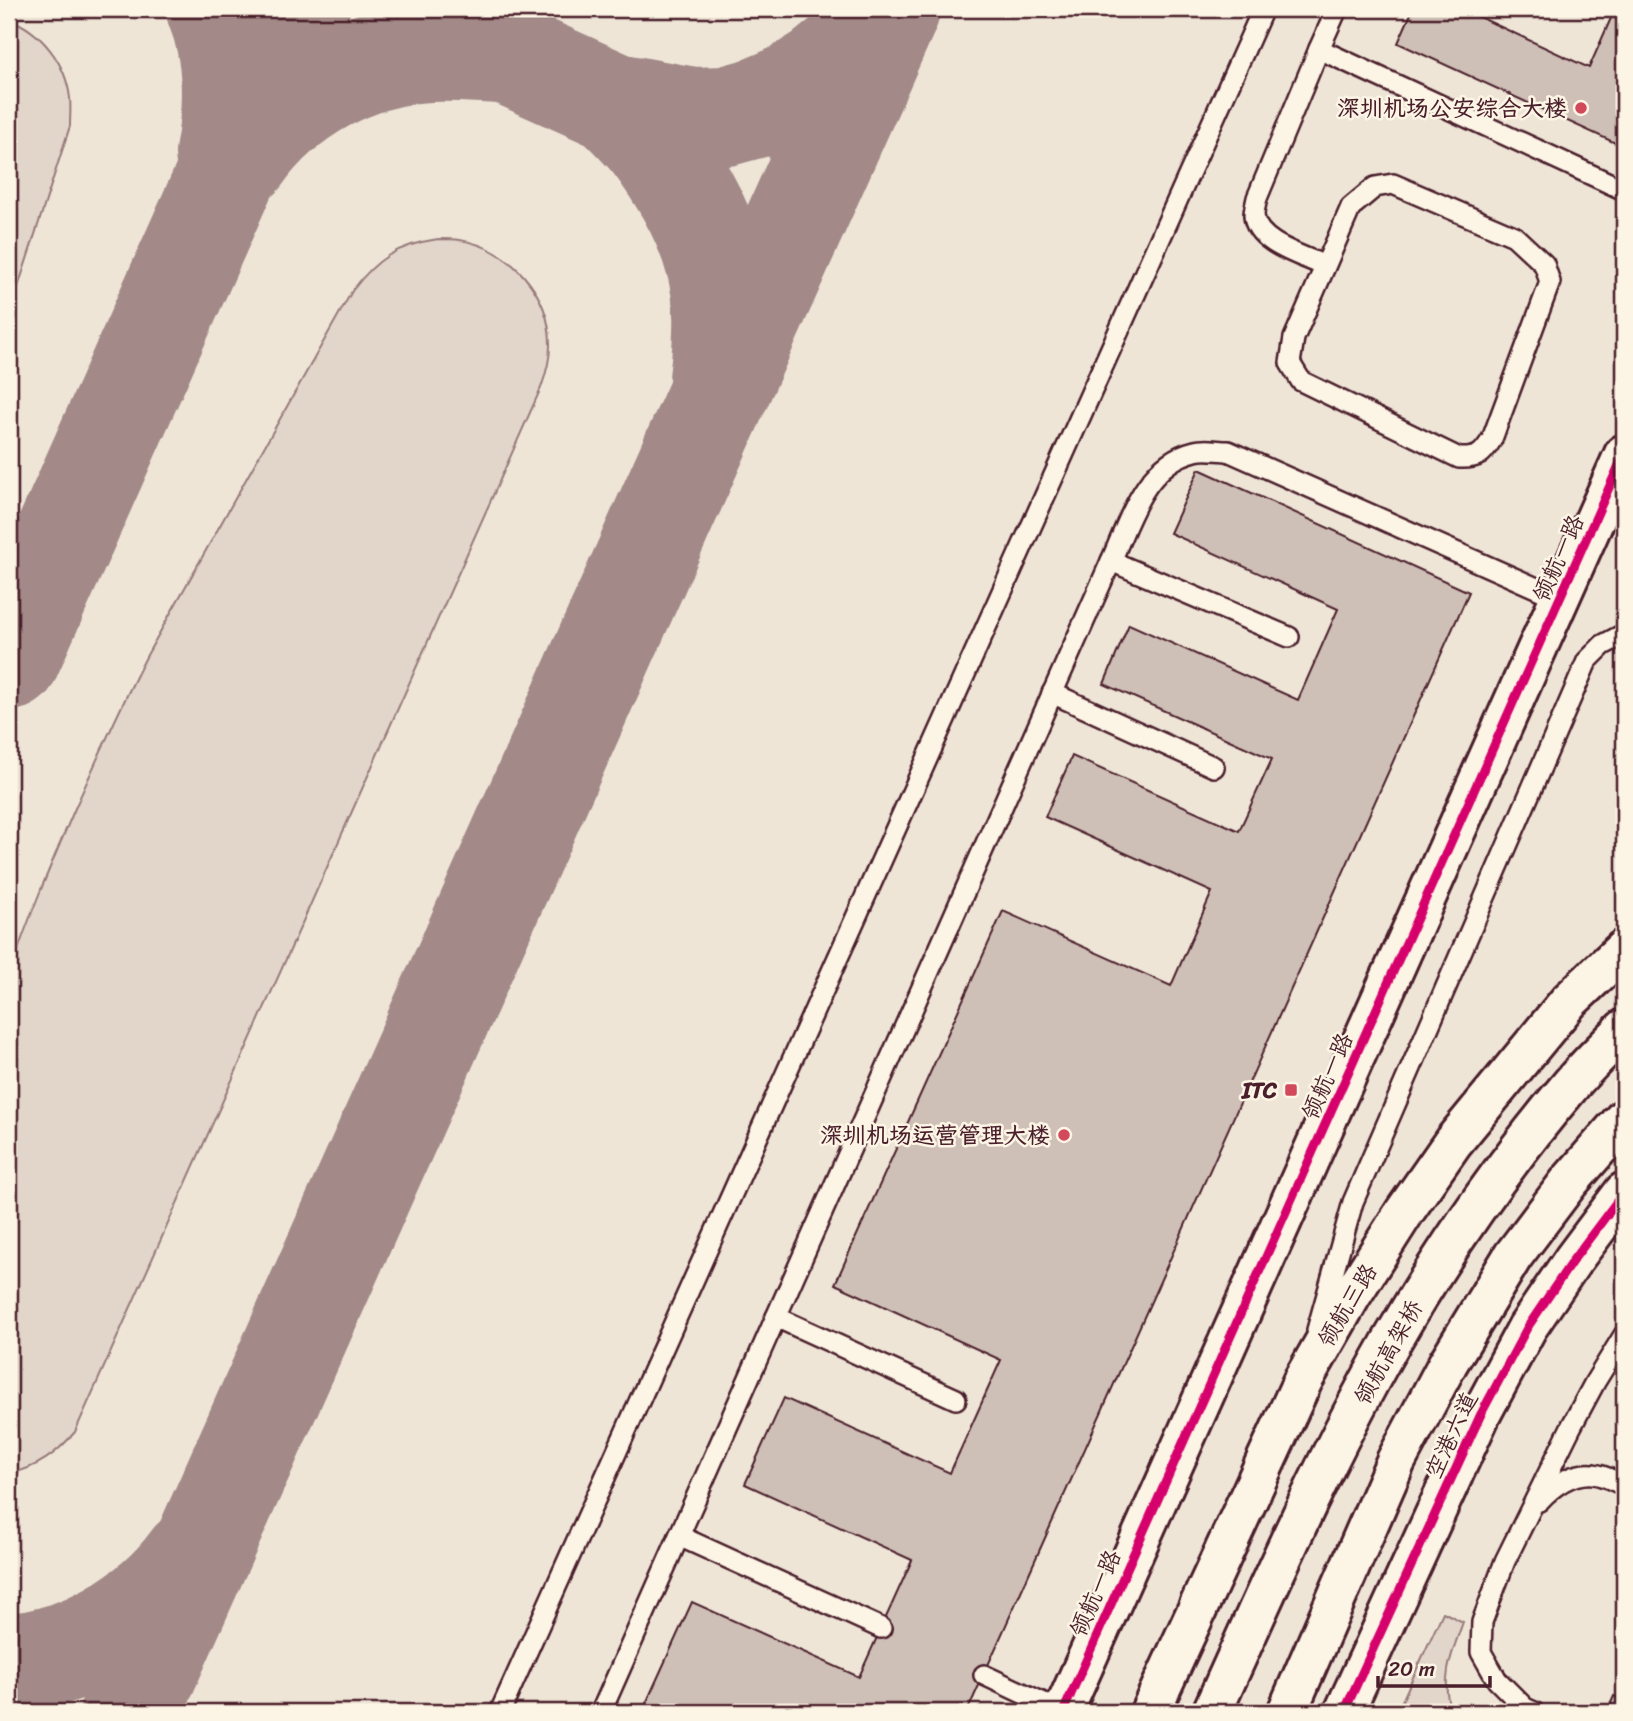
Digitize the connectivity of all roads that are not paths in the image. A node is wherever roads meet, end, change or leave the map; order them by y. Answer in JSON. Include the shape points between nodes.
{"nodes":[{"id":1,"x":1263,"y":9,"type":"edge"},
{"id":2,"x":1337,"y":9,"type":"edge"},
{"id":3,"x":1319,"y":49,"type":"junction"},
{"id":4,"x":1624,"y":190,"type":"edge"},
{"id":5,"x":1325,"y":265,"type":"junction"},
{"id":6,"x":1624,"y":454,"type":"edge"},
{"id":7,"x":1111,"y":561,"type":"junction"},
{"id":8,"x":1561,"y":598,"type":"junction"},
{"id":9,"x":1624,"y":634,"type":"edge"},
{"id":10,"x":1289,"y":636,"type":"dead end"},
{"id":11,"x":1052,"y":693,"type":"junction"},
{"id":12,"x":1214,"y":767,"type":"dead end"},
{"id":13,"x":1624,"y":948,"type":"edge"},
{"id":14,"x":1624,"y":1029,"type":"edge"},
{"id":15,"x":1624,"y":1118,"type":"edge"},
{"id":16,"x":1624,"y":1192,"type":"edge"},
{"id":17,"x":776,"y":1317,"type":"junction"},
{"id":18,"x":1624,"y":1335,"type":"edge"},
{"id":19,"x":1303,"y":1380,"type":"junction"},
{"id":20,"x":956,"y":1399,"type":"dead end"},
{"id":21,"x":1624,"y":1485,"type":"edge"},
{"id":22,"x":1531,"y":1509,"type":"junction"},
{"id":23,"x":679,"y":1536,"type":"junction"},
{"id":24,"x":881,"y":1628,"type":"dead end"},
{"id":25,"x":984,"y":1675,"type":"dead end"},
{"id":26,"x":500,"y":1712,"type":"edge"},
{"id":27,"x":601,"y":1712,"type":"edge"},
{"id":28,"x":1063,"y":1712,"type":"edge"},
{"id":29,"x":1150,"y":1712,"type":"edge"},
{"id":30,"x":1212,"y":1712,"type":"edge"},
{"id":31,"x":1287,"y":1712,"type":"edge"},
{"id":32,"x":1345,"y":1712,"type":"edge"},
{"id":33,"x":1534,"y":1712,"type":"edge"}],
"edges":[{"from":1,"to":26,"type":"lane"},
{"from":2,"to":3,"type":"lane"},
{"from":3,"to":4,"type":"lane"},
{"from":3,"to":5,"type":"lane","via":[[1257,198],[1254,217],[1261,232],[1274,243]]},
{"from":5,"to":5,"type":"lane","via":[[1294,338],[1290,363],[1301,381],[1459,458],[1473,458],[1485,451],[1550,282],[1544,264],[1514,236],[1393,184],[1375,187],[1351,207]]},
{"from":6,"to":8,"type":"main road","name":"领航一路"},
{"from":7,"to":8,"type":"lane","via":[[1155,474],[1196,450],[1228,451]]},
{"from":7,"to":10,"type":"lane"},
{"from":7,"to":11,"type":"lane"},
{"from":8,"to":28,"type":"main road","name":"领航一路"},
{"from":9,"to":19,"type":"lane","via":[[1587,661],[1369,1164],[1353,1202]]},
{"from":11,"to":12,"type":"lane"},
{"from":11,"to":17,"type":"lane"},
{"from":13,"to":19,"type":"main road","name":"领航三路","via":[[1569,1001],[1453,1142],[1351,1296]]},
{"from":14,"to":30,"type":"main road","name":"领航高架桥","via":[[1562,1096],[1441,1259],[1343,1432]]},
{"from":15,"to":31,"type":"main road","via":[[1513,1256],[1448,1363],[1396,1461]]},
{"from":16,"to":32,"type":"main road","name":"空港六道","via":[[1527,1328],[1481,1414]]},
{"from":17,"to":20,"type":"lane"},
{"from":17,"to":23,"type":"lane"},
{"from":18,"to":22,"type":"lane"},
{"from":19,"to":29,"type":"main road","name":"领航三路"},
{"from":21,"to":22,"type":"lane","via":[[1581,1475],[1557,1484]]},
{"from":22,"to":33,"type":"lane","via":[[1482,1622],[1481,1651],[1497,1680]]},
{"from":23,"to":24,"type":"lane"},
{"from":23,"to":27,"type":"lane"},
{"from":25,"to":28,"type":"lane"}]}
